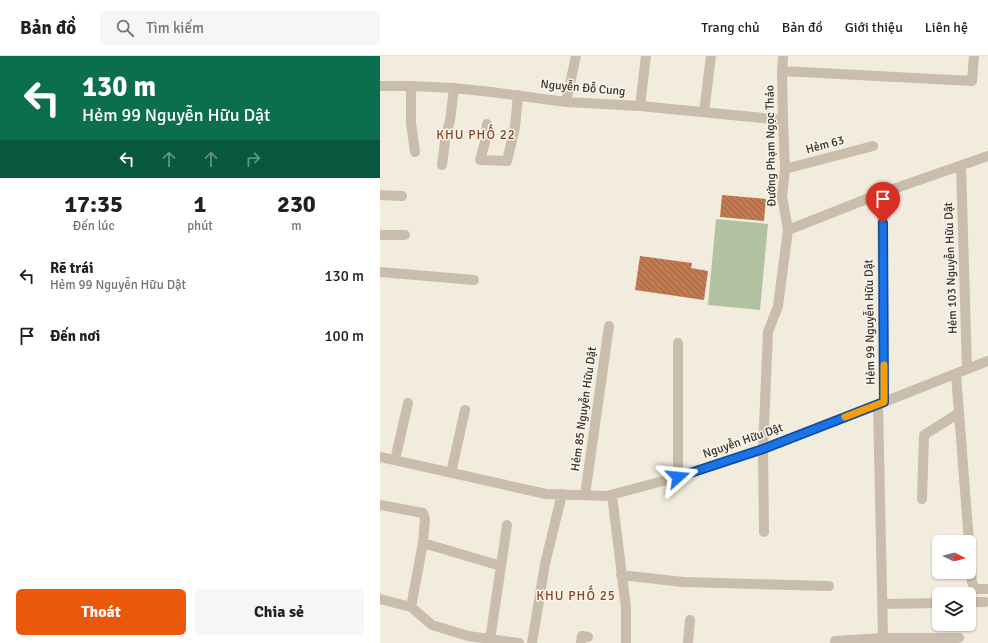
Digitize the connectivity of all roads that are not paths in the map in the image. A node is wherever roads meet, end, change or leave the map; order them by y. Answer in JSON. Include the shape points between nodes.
{"nodes":[{"id":1,"x":576,"y":56,"type":"edge"},
{"id":2,"x":646,"y":56,"type":"edge"},
{"id":3,"x":711,"y":56,"type":"edge"},
{"id":4,"x":784,"y":56,"type":"edge"},
{"id":5,"x":974,"y":59,"type":"edge"},
{"id":6,"x":782,"y":71,"type":"junction"},
{"id":7,"x":380,"y":86,"type":"edge"},
{"id":8,"x":411,"y":86,"type":"junction"},
{"id":9,"x":454,"y":88,"type":"junction"},
{"id":10,"x":518,"y":95,"type":"junction"},
{"id":11,"x":566,"y":102,"type":"junction"},
{"id":12,"x":640,"y":106,"type":"junction"},
{"id":13,"x":704,"y":112,"type":"junction"},
{"id":14,"x":783,"y":120,"type":"junction"},
{"id":15,"x":487,"y":124,"type":"dead end"},
{"id":16,"x":873,"y":146,"type":"dead end"},
{"id":17,"x":415,"y":152,"type":"dead end"},
{"id":18,"x":988,"y":156,"type":"edge"},
{"id":19,"x":442,"y":165,"type":"dead end"},
{"id":20,"x":961,"y":166,"type":"junction"},
{"id":21,"x":785,"y":169,"type":"junction"},
{"id":22,"x":882,"y":193,"type":"junction"},
{"id":23,"x":380,"y":195,"type":"edge"},
{"id":24,"x":402,"y":196,"type":"dead end"},
{"id":25,"x":788,"y":230,"type":"junction"},
{"id":26,"x":380,"y":235,"type":"edge"},
{"id":27,"x":405,"y":235,"type":"dead end"},
{"id":28,"x":380,"y":272,"type":"edge"},
{"id":29,"x":474,"y":280,"type":"dead end"},
{"id":30,"x":609,"y":326,"type":"dead end"},
{"id":31,"x":678,"y":343,"type":"dead end"},
{"id":32,"x":988,"y":361,"type":"edge"},
{"id":33,"x":966,"y":370,"type":"junction"},
{"id":34,"x":956,"y":374,"type":"junction"},
{"id":35,"x":408,"y":403,"type":"dead end"},
{"id":36,"x":881,"y":404,"type":"junction"},
{"id":37,"x":465,"y":410,"type":"dead end"},
{"id":38,"x":959,"y":413,"type":"junction"},
{"id":39,"x":763,"y":449,"type":"junction"},
{"id":40,"x":380,"y":457,"type":"edge"},
{"id":41,"x":395,"y":460,"type":"junction"},
{"id":42,"x":452,"y":473,"type":"junction"},
{"id":43,"x":678,"y":477,"type":"junction"},
{"id":44,"x":562,"y":494,"type":"junction"},
{"id":45,"x":586,"y":495,"type":"junction"},
{"id":46,"x":612,"y":495,"type":"junction"},
{"id":47,"x":922,"y":499,"type":"dead end"},
{"id":48,"x":380,"y":505,"type":"edge"},
{"id":49,"x":508,"y":525,"type":"dead end"},
{"id":50,"x":764,"y":532,"type":"dead end"},
{"id":51,"x":968,"y":535,"type":"edge"},
{"id":52,"x":423,"y":543,"type":"junction"},
{"id":53,"x":501,"y":566,"type":"junction"},
{"id":54,"x":621,"y":575,"type":"junction"},
{"id":55,"x":972,"y":579,"type":"edge"},
{"id":56,"x":829,"y":586,"type":"dead end"},
{"id":57,"x":988,"y":588,"type":"edge"},
{"id":58,"x":380,"y":600,"type":"edge"},
{"id":59,"x":976,"y":602,"type":"edge"},
{"id":60,"x":985,"y":602,"type":"dead end"},
{"id":61,"x":932,"y":603,"type":"edge"},
{"id":62,"x":882,"y":604,"type":"junction"},
{"id":63,"x":411,"y":607,"type":"junction"},
{"id":64,"x":690,"y":620,"type":"dead end"},
{"id":65,"x":883,"y":638,"type":"junction"},
{"id":66,"x":959,"y":638,"type":"dead end"},
{"id":67,"x":468,"y":640,"type":"edge"},
{"id":68,"x":490,"y":640,"type":"junction"},
{"id":69,"x":835,"y":640,"type":"dead end"},
{"id":70,"x":908,"y":640,"type":"edge"},
{"id":71,"x":518,"y":643,"type":"edge"},
{"id":72,"x":532,"y":643,"type":"edge"},
{"id":73,"x":626,"y":643,"type":"edge"},
{"id":74,"x":688,"y":643,"type":"edge"}],
"edges":[{"from":1,"to":11,"type":"street"},
{"from":2,"to":12,"type":"street"},
{"from":3,"to":13,"type":"street"},
{"from":4,"to":6,"type":"street","name":"Đường Phạm Ngọc Thảo"},
{"from":5,"to":6,"type":"street","via":[[972,81]]},
{"from":6,"to":14,"type":"street","name":"Đường Phạm Ngọc Thảo"},
{"from":7,"to":8,"type":"street","name":"Nguyễn Đỗ Cung"},
{"from":8,"to":9,"type":"street","name":"Nguyễn Đỗ Cung"},
{"from":8,"to":17,"type":"street","via":[[411,123]]},
{"from":9,"to":10,"type":"street","name":"Nguyễn Đỗ Cung"},
{"from":9,"to":19,"type":"street"},
{"from":10,"to":11,"type":"street","name":"Nguyễn Đỗ Cung"},
{"from":10,"to":15,"type":"street","via":[[515,127],[507,161],[480,160]]},
{"from":11,"to":12,"type":"street","name":"Nguyễn Đỗ Cung"},
{"from":12,"to":13,"type":"street","name":"Nguyễn Đỗ Cung"},
{"from":13,"to":14,"type":"street","name":"Nguyễn Đỗ Cung"},
{"from":14,"to":21,"type":"street","name":"Đường Phạm Ngọc Thảo"},
{"from":16,"to":21,"type":"street","name":"Hẻm 63"},
{"from":18,"to":20,"type":"street"},
{"from":20,"to":22,"type":"street"},
{"from":20,"to":33,"type":"street","name":"Hẻm 103 Nguyễn Hữu Dật"},
{"from":21,"to":25,"type":"street","name":"Đường Phạm Ngọc Thảo","via":[[782,196]]},
{"from":22,"to":25,"type":"street"},
{"from":22,"to":36,"type":"street","name":"Hẻm 99 Nguyễn Hữu Dật"},
{"from":23,"to":24,"type":"street"},
{"from":25,"to":39,"type":"street","name":"Đường Phạm Ngọc Thảo","via":[[778,306],[768,332]]},
{"from":26,"to":27,"type":"street"},
{"from":28,"to":29,"type":"street"},
{"from":30,"to":45,"type":"street","name":"Hẻm 85 Nguyễn Hữu Dật"},
{"from":31,"to":43,"type":"street"},
{"from":32,"to":33,"type":"street","name":"Nguyễn Hữu Dật"},
{"from":33,"to":34,"type":"street","name":"Nguyễn Hữu Dật"},
{"from":34,"to":36,"type":"street","name":"Nguyễn Hữu Dật"},
{"from":34,"to":38,"type":"street"},
{"from":35,"to":41,"type":"street"},
{"from":36,"to":39,"type":"street","name":"Nguyễn Hữu Dật"},
{"from":36,"to":62,"type":"street","name":"Hẻm 99 Nguyễn Hữu Dật"},
{"from":37,"to":42,"type":"street"},
{"from":38,"to":47,"type":"street","via":[[924,434]]},
{"from":38,"to":51,"type":"street"},
{"from":39,"to":43,"type":"street","name":"Nguyễn Hữu Dật"},
{"from":39,"to":50,"type":"street","name":"Đường Phạm Ngọc Thảo"},
{"from":40,"to":41,"type":"street","name":"Nguyễn Hữu Dật"},
{"from":41,"to":42,"type":"street","name":"Nguyễn Hữu Dật"},
{"from":42,"to":44,"type":"street","name":"Nguyễn Hữu Dật","via":[[546,494]]},
{"from":43,"to":46,"type":"street","name":"Nguyễn Hữu Dật"},
{"from":44,"to":45,"type":"street","name":"Nguyễn Hữu Dật"},
{"from":44,"to":72,"type":"street","via":[[545,564]]},
{"from":45,"to":46,"type":"street","name":"Nguyễn Hữu Dật"},
{"from":46,"to":54,"type":"street"},
{"from":48,"to":52,"type":"street","via":[[423,513]]},
{"from":49,"to":53,"type":"street"},
{"from":52,"to":53,"type":"street"},
{"from":52,"to":63,"type":"street"},
{"from":53,"to":68,"type":"street"},
{"from":54,"to":56,"type":"street","via":[[683,582]]},
{"from":54,"to":73,"type":"street","via":[[626,608]]},
{"from":55,"to":57,"type":"street","via":[[974,587]]},
{"from":58,"to":63,"type":"street"},
{"from":59,"to":60,"type":"street"},
{"from":61,"to":62,"type":"street"},
{"from":62,"to":65,"type":"street","name":"Hẻm 99 Nguyễn Hữu Dật"},
{"from":63,"to":67,"type":"street","via":[[432,626]]},
{"from":64,"to":74,"type":"street"},
{"from":65,"to":69,"type":"street"},
{"from":65,"to":70,"type":"street"},
{"from":66,"to":70,"type":"street"},
{"from":67,"to":68,"type":"street"},
{"from":68,"to":71,"type":"street"}]}
